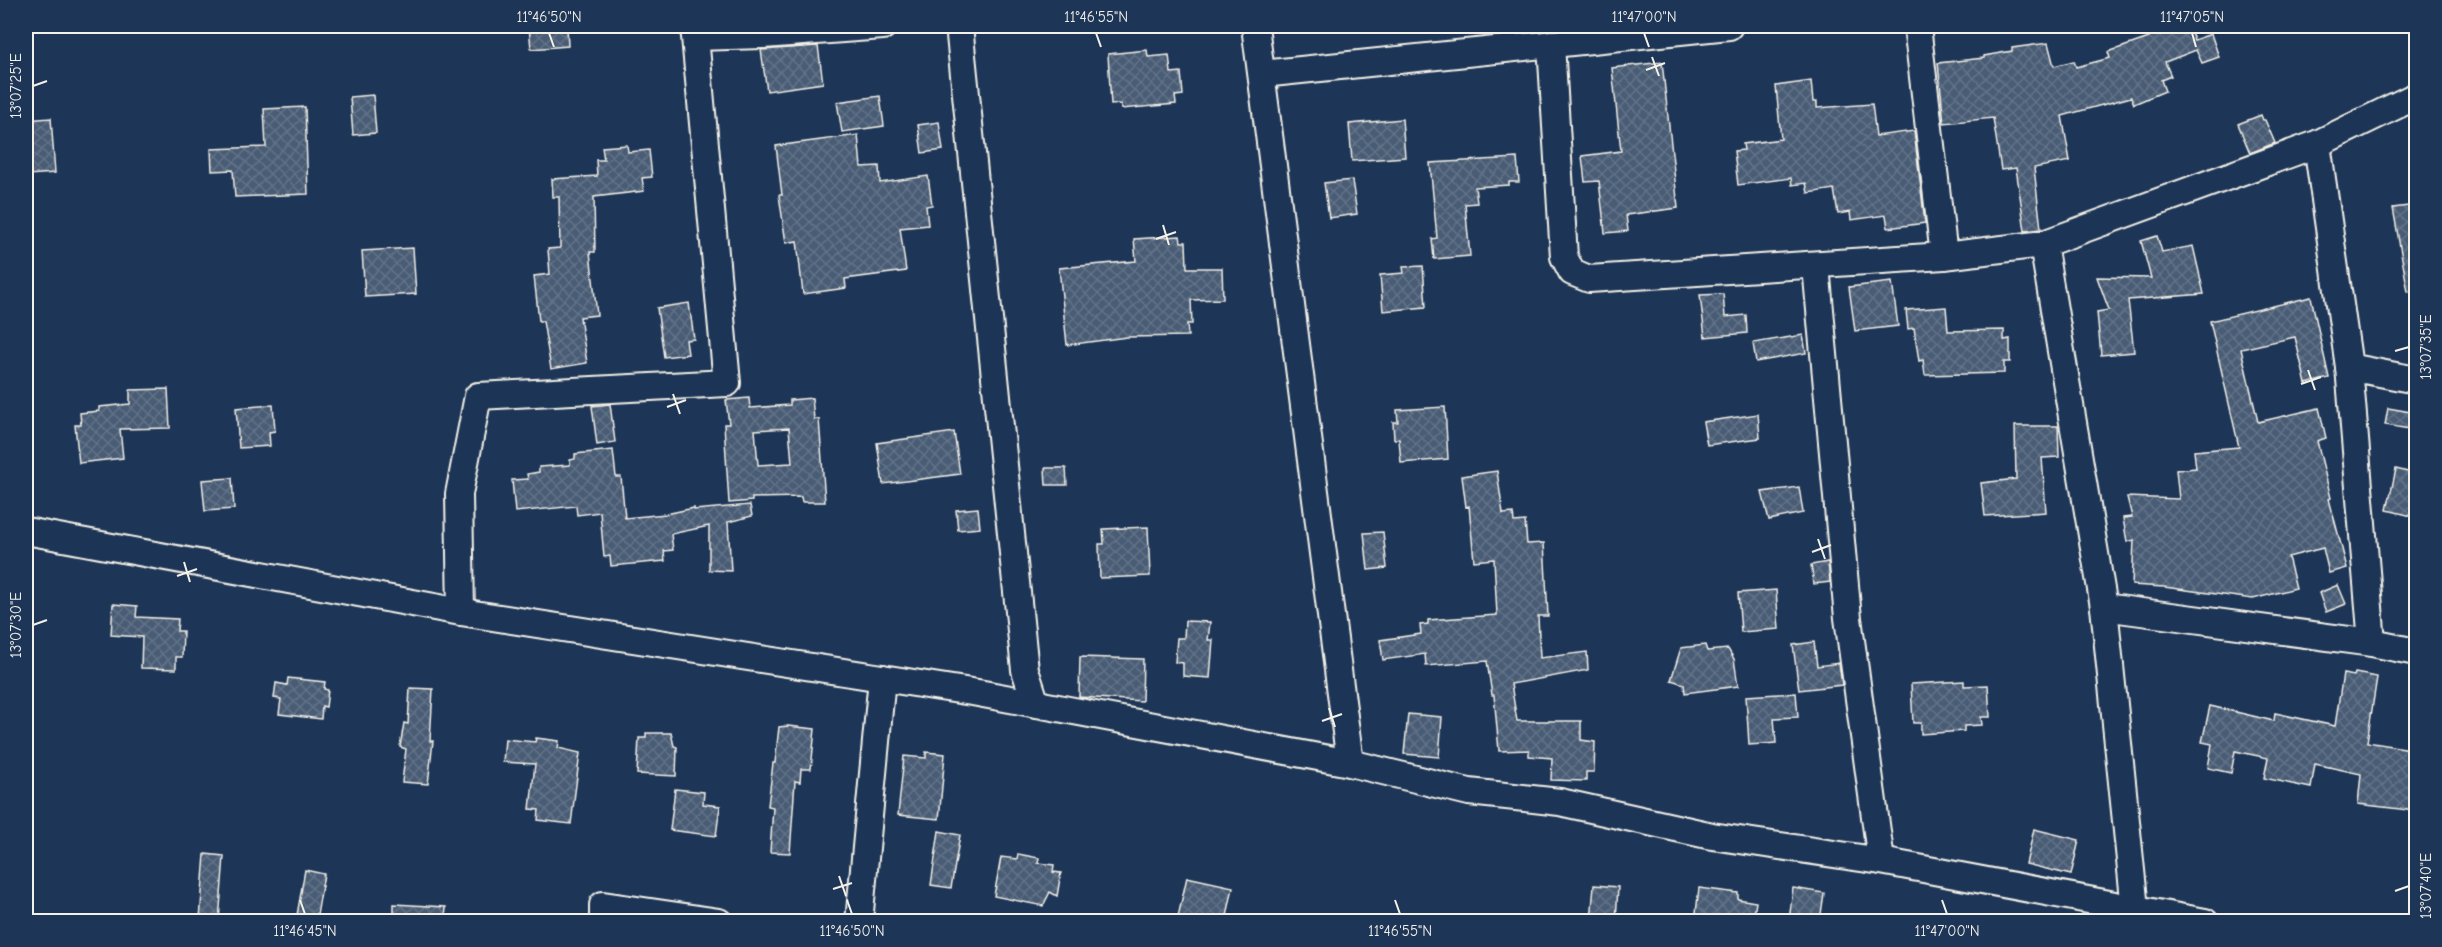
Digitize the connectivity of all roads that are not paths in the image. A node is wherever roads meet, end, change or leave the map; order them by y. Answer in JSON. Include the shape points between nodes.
{"nodes":[{"id":1,"x":883,"y":26,"type":"edge"},
{"id":2,"x":959,"y":26,"type":"edge"},
{"id":3,"x":1255,"y":26,"type":"edge"},
{"id":4,"x":1729,"y":26,"type":"edge"},
{"id":5,"x":1917,"y":26,"type":"edge"},
{"id":6,"x":695,"y":31,"type":"edge"},
{"id":7,"x":1551,"y":44,"type":"junction"},
{"id":8,"x":1262,"y":74,"type":"junction"},
{"id":9,"x":2416,"y":96,"type":"edge"},
{"id":10,"x":2317,"y":144,"type":"junction"},
{"id":11,"x":2043,"y":244,"type":"junction"},
{"id":12,"x":1944,"y":256,"type":"junction"},
{"id":13,"x":1816,"y":266,"type":"junction"},
{"id":14,"x":2349,"y":367,"type":"junction"},
{"id":15,"x":2416,"y":380,"type":"edge"},
{"id":16,"x":26,"y":531,"type":"edge"},
{"id":17,"x":2104,"y":607,"type":"junction"},
{"id":18,"x":460,"y":612,"type":"junction"},
{"id":19,"x":2372,"y":643,"type":"junction"},
{"id":20,"x":2416,"y":652,"type":"edge"},
{"id":21,"x":882,"y":678,"type":"junction"},
{"id":22,"x":1036,"y":704,"type":"junction"},
{"id":23,"x":1350,"y":763,"type":"junction"},
{"id":24,"x":1881,"y":861,"type":"junction"},
{"id":25,"x":2132,"y":915,"type":"edge"},
{"id":26,"x":603,"y":921,"type":"edge"},
{"id":27,"x":719,"y":921,"type":"edge"},
{"id":28,"x":859,"y":921,"type":"edge"},
{"id":29,"x":2205,"y":921,"type":"edge"}],
"edges":[{"from":1,"to":6,"type":"street","via":[[763,35]]},
{"from":2,"to":22,"type":"street","via":[[1025,670]]},
{"from":3,"to":8,"type":"street"},
{"from":4,"to":7,"type":"street"},
{"from":5,"to":12,"type":"street"},
{"from":6,"to":18,"type":"street","via":[[727,383],[478,396],[459,494]]},
{"from":7,"to":8,"type":"street"},
{"from":7,"to":13,"type":"street","via":[[1564,257],[1572,272],[1589,279]]},
{"from":8,"to":23,"type":"street"},
{"from":9,"to":10,"type":"street"},
{"from":10,"to":11,"type":"street"},
{"from":10,"to":14,"type":"street"},
{"from":11,"to":12,"type":"street"},
{"from":11,"to":17,"type":"street"},
{"from":12,"to":13,"type":"street"},
{"from":13,"to":24,"type":"street","via":[[1848,618]]},
{"from":14,"to":15,"type":"street"},
{"from":14,"to":19,"type":"street"},
{"from":16,"to":18,"type":"street"},
{"from":17,"to":19,"type":"street"},
{"from":17,"to":25,"type":"street"},
{"from":18,"to":21,"type":"street"},
{"from":19,"to":20,"type":"street"},
{"from":21,"to":22,"type":"street"},
{"from":21,"to":28,"type":"street"},
{"from":22,"to":23,"type":"street"},
{"from":23,"to":24,"type":"street","via":[[1469,792],[1560,802],[1712,836]]},
{"from":24,"to":25,"type":"street"},
{"from":25,"to":29,"type":"street"},
{"from":26,"to":27,"type":"street","via":[[603,905]]}]}
